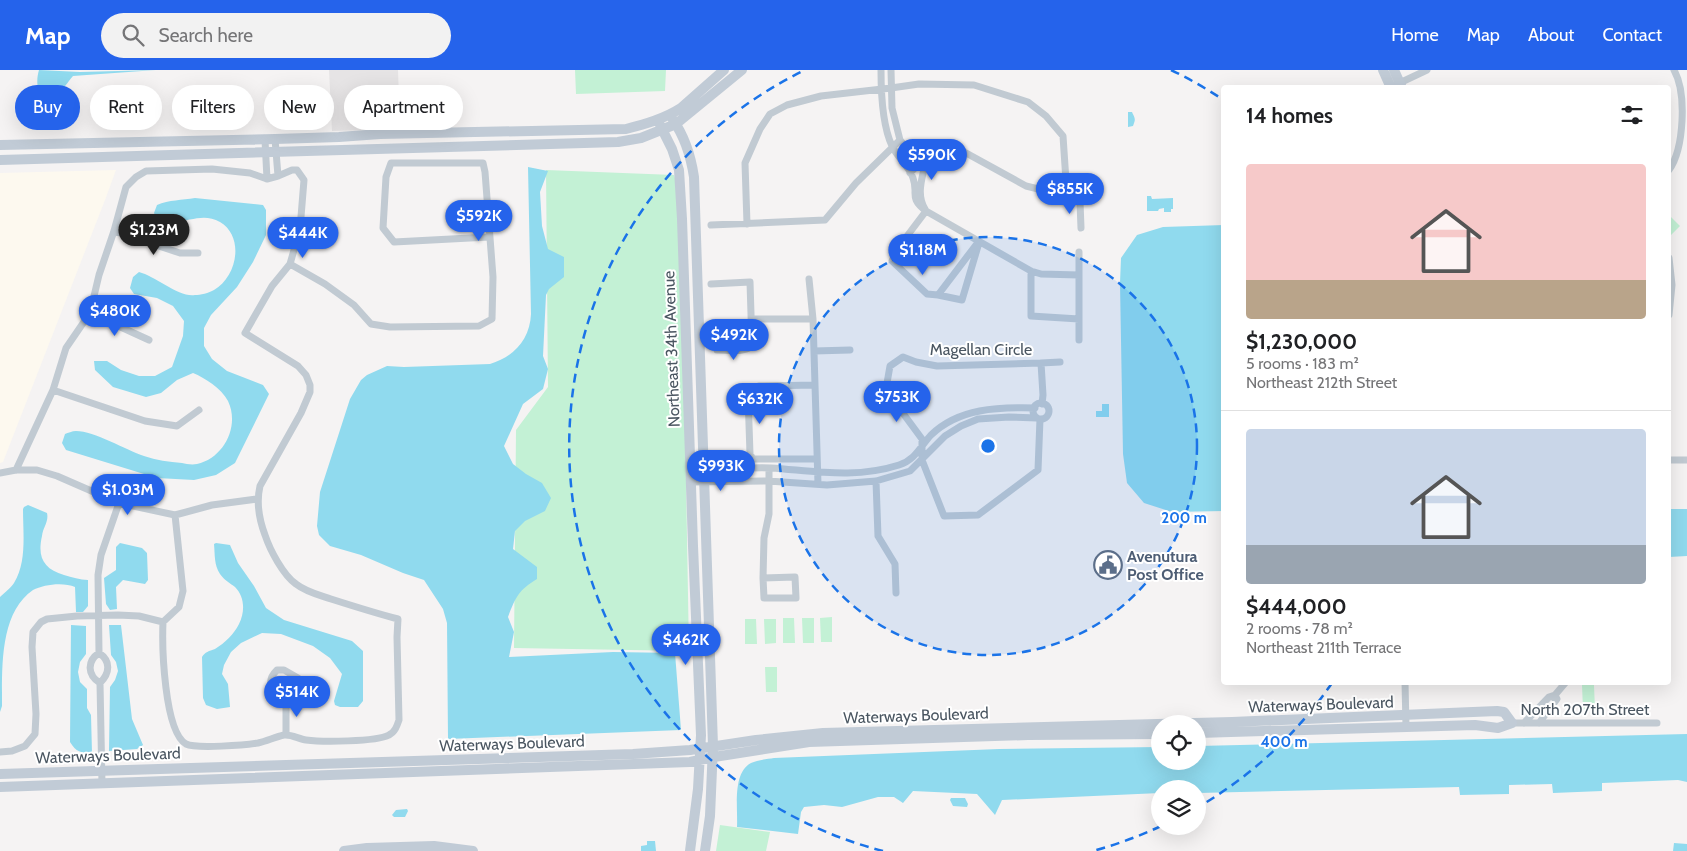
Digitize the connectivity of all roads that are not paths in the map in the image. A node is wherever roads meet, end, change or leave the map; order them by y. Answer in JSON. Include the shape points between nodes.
{"nodes":[{"id":1,"x":724,"y":70,"type":"edge"},
{"id":2,"x":742,"y":70,"type":"edge"},
{"id":3,"x":880,"y":70,"type":"edge"},
{"id":4,"x":891,"y":70,"type":"edge"},
{"id":5,"x":1427,"y":70,"type":"edge"},
{"id":6,"x":1674,"y":70,"type":"edge"},
{"id":7,"x":1394,"y":79,"type":"edge"},
{"id":8,"x":891,"y":88,"type":"junction"},
{"id":9,"x":881,"y":89,"type":"junction"},
{"id":10,"x":669,"y":115,"type":"junction"},
{"id":11,"x":658,"y":120,"type":"junction"},
{"id":12,"x":678,"y":123,"type":"junction"},
{"id":13,"x":662,"y":131,"type":"junction"},
{"id":14,"x":270,"y":139,"type":"junction"},
{"id":15,"x":900,"y":140,"type":"junction"},
{"id":16,"x":0,"y":145,"type":"edge"},
{"id":17,"x":892,"y":148,"type":"junction"},
{"id":18,"x":270,"y":152,"type":"junction"},
{"id":19,"x":0,"y":160,"type":"edge"},
{"id":20,"x":920,"y":164,"type":"junction"},
{"id":21,"x":1671,"y":166,"type":"edge"},
{"id":22,"x":912,"y":175,"type":"junction"},
{"id":23,"x":278,"y":176,"type":"junction"},
{"id":24,"x":266,"y":179,"type":"junction"},
{"id":25,"x":1067,"y":196,"type":"junction"},
{"id":26,"x":926,"y":211,"type":"junction"},
{"id":27,"x":747,"y":224,"type":"junction"},
{"id":28,"x":711,"y":225,"type":"dead end"},
{"id":29,"x":1081,"y":228,"type":"dead end"},
{"id":30,"x":114,"y":231,"type":"junction"},
{"id":31,"x":490,"y":236,"type":"junction"},
{"id":32,"x":979,"y":241,"type":"junction"},
{"id":33,"x":1079,"y":252,"type":"dead end"},
{"id":34,"x":198,"y":253,"type":"dead end"},
{"id":35,"x":290,"y":264,"type":"junction"},
{"id":36,"x":1031,"y":272,"type":"junction"},
{"id":37,"x":1079,"y":275,"type":"junction"},
{"id":38,"x":1671,"y":276,"type":"edge"},
{"id":39,"x":809,"y":279,"type":"dead end"},
{"id":40,"x":711,"y":284,"type":"dead end"},
{"id":41,"x":938,"y":295,"type":"junction"},
{"id":42,"x":1671,"y":295,"type":"edge"},
{"id":43,"x":90,"y":314,"type":"junction"},
{"id":44,"x":751,"y":319,"type":"junction"},
{"id":45,"x":813,"y":319,"type":"junction"},
{"id":46,"x":1079,"y":319,"type":"junction"},
{"id":47,"x":149,"y":340,"type":"dead end"},
{"id":48,"x":1079,"y":340,"type":"dead end"},
{"id":49,"x":717,"y":350,"type":"dead end"},
{"id":50,"x":814,"y":350,"type":"junction"},
{"id":51,"x":850,"y":350,"type":"dead end"},
{"id":52,"x":1060,"y":362,"type":"dead end"},
{"id":53,"x":1042,"y":363,"type":"junction"},
{"id":54,"x":815,"y":385,"type":"junction"},
{"id":55,"x":53,"y":390,"type":"junction"},
{"id":56,"x":1042,"y":404,"type":"junction"},
{"id":57,"x":1034,"y":408,"type":"junction"},
{"id":58,"x":199,"y":410,"type":"dead end"},
{"id":59,"x":1039,"y":419,"type":"junction"},
{"id":60,"x":922,"y":447,"type":"junction"},
{"id":61,"x":816,"y":458,"type":"junction"},
{"id":62,"x":922,"y":460,"type":"junction"},
{"id":63,"x":1671,"y":460,"type":"edge"},
{"id":64,"x":1687,"y":460,"type":"edge"},
{"id":65,"x":769,"y":468,"type":"junction"},
{"id":66,"x":16,"y":470,"type":"junction"},
{"id":67,"x":691,"y":470,"type":"junction"},
{"id":68,"x":704,"y":470,"type":"junction"},
{"id":69,"x":817,"y":472,"type":"junction"},
{"id":70,"x":0,"y":473,"type":"edge"},
{"id":71,"x":704,"y":481,"type":"junction"},
{"id":72,"x":768,"y":481,"type":"junction"},
{"id":73,"x":876,"y":481,"type":"junction"},
{"id":74,"x":691,"y":482,"type":"junction"},
{"id":75,"x":818,"y":484,"type":"junction"},
{"id":76,"x":257,"y":499,"type":"junction"},
{"id":77,"x":119,"y":503,"type":"junction"},
{"id":78,"x":175,"y":514,"type":"junction"},
{"id":79,"x":763,"y":578,"type":"junction"},
{"id":80,"x":896,"y":593,"type":"dead end"},
{"id":81,"x":98,"y":615,"type":"junction"},
{"id":82,"x":164,"y":622,"type":"junction"},
{"id":83,"x":99,"y":653,"type":"junction"},
{"id":84,"x":100,"y":683,"type":"junction"},
{"id":85,"x":1406,"y":685,"type":"edge"},
{"id":86,"x":1563,"y":685,"type":"edge"},
{"id":87,"x":1555,"y":694,"type":"junction"},
{"id":88,"x":286,"y":701,"type":"junction"},
{"id":89,"x":1406,"y":715,"type":"junction"},
{"id":90,"x":1657,"y":722,"type":"dead end"},
{"id":91,"x":1512,"y":723,"type":"junction"},
{"id":92,"x":1524,"y":723,"type":"junction"},
{"id":93,"x":1539,"y":724,"type":"junction"},
{"id":94,"x":1406,"y":727,"type":"junction"},
{"id":95,"x":1206,"y":733,"type":"edge"},
{"id":96,"x":286,"y":734,"type":"junction"},
{"id":97,"x":1151,"y":734,"type":"edge"},
{"id":98,"x":701,"y":748,"type":"junction"},
{"id":99,"x":0,"y":752,"type":"edge"},
{"id":100,"x":714,"y":752,"type":"junction"},
{"id":101,"x":700,"y":760,"type":"junction"},
{"id":102,"x":102,"y":770,"type":"junction"},
{"id":103,"x":0,"y":774,"type":"edge"},
{"id":104,"x":102,"y":784,"type":"junction"},
{"id":105,"x":0,"y":787,"type":"edge"},
{"id":106,"x":344,"y":851,"type":"edge"},
{"id":107,"x":473,"y":851,"type":"edge"},
{"id":108,"x":690,"y":851,"type":"edge"},
{"id":109,"x":705,"y":851,"type":"edge"}],
"edges":[{"from":1,"to":10,"type":"street","via":[[682,108]]},
{"from":2,"to":12,"type":"street"},
{"from":3,"to":9,"type":"street"},
{"from":4,"to":8,"type":"street"},
{"from":5,"to":7,"type":"street"},
{"from":6,"to":21,"type":"street","via":[[1683,106],[1678,151]]},
{"from":8,"to":9,"type":"street"},
{"from":8,"to":15,"type":"street"},
{"from":8,"to":25,"type":"street","via":[[919,84],[974,85],[1028,102],[1046,116],[1063,136]]},
{"from":9,"to":17,"type":"street","via":[[887,135]]},
{"from":9,"to":27,"type":"street","via":[[821,96],[770,114],[745,162]]},
{"from":10,"to":11,"type":"street"},
{"from":10,"to":12,"type":"street","name":"Northeast 34th Avenue"},
{"from":11,"to":13,"type":"street","name":"Northeast 34th Avenue"},
{"from":11,"to":14,"type":"street","via":[[610,130]]},
{"from":12,"to":13,"type":"street"},
{"from":12,"to":68,"type":"street","name":"Northeast 34th Avenue","via":[[694,177]]},
{"from":13,"to":18,"type":"street","via":[[618,142]]},
{"from":13,"to":67,"type":"street","name":"Northeast 34th Avenue","via":[[672,149],[681,182]]},
{"from":14,"to":16,"type":"street"},
{"from":14,"to":18,"type":"street"},
{"from":15,"to":17,"type":"street"},
{"from":15,"to":20,"type":"street"},
{"from":17,"to":22,"type":"street"},
{"from":17,"to":27,"type":"street","via":[[856,183],[825,220]]},
{"from":18,"to":19,"type":"street"},
{"from":18,"to":23,"type":"street"},
{"from":18,"to":24,"type":"street"},
{"from":20,"to":22,"type":"street"},
{"from":20,"to":25,"type":"street","via":[[934,149],[957,148],[1026,186]]},
{"from":20,"to":26,"type":"street","via":[[924,169],[920,187]]},
{"from":22,"to":26,"type":"street","via":[[918,205]]},
{"from":23,"to":24,"type":"street"},
{"from":23,"to":35,"type":"street","via":[[297,170],[304,180],[300,229]]},
{"from":24,"to":30,"type":"street","via":[[250,173],[212,170],[146,172],[126,186]]},
{"from":25,"to":29,"type":"street","via":[[1080,202]]},
{"from":26,"to":32,"type":"street"},
{"from":26,"to":41,"type":"street","via":[[892,261],[927,294]]},
{"from":27,"to":28,"type":"street"},
{"from":30,"to":34,"type":"street","via":[[180,253]]},
{"from":30,"to":43,"type":"street"},
{"from":31,"to":31,"type":"street","via":[[483,162],[391,163],[386,177],[383,228],[394,242]]},
{"from":31,"to":35,"type":"street","via":[[492,319],[479,326],[390,327],[370,324],[354,305]]},
{"from":32,"to":36,"type":"street"},
{"from":32,"to":41,"type":"street"},
{"from":32,"to":41,"type":"street","via":[[962,300]]},
{"from":33,"to":37,"type":"street"},
{"from":35,"to":76,"type":"street","via":[[272,286],[245,333],[298,366],[306,375],[310,392],[260,486]]},
{"from":36,"to":37,"type":"street"},
{"from":36,"to":46,"type":"street","via":[[1031,316]]},
{"from":37,"to":46,"type":"street"},
{"from":38,"to":42,"type":"street"},
{"from":39,"to":45,"type":"street"},
{"from":40,"to":44,"type":"street","via":[[750,282]]},
{"from":43,"to":47,"type":"street"},
{"from":43,"to":55,"type":"street","via":[[66,348]]},
{"from":44,"to":45,"type":"street"},
{"from":44,"to":49,"type":"street","via":[[752,346],[749,349]]},
{"from":45,"to":50,"type":"street"},
{"from":46,"to":48,"type":"street"},
{"from":50,"to":51,"type":"street"},
{"from":50,"to":54,"type":"street"},
{"from":52,"to":53,"type":"street","name":"Magellan Circle"},
{"from":53,"to":56,"type":"street","name":"Magellan Circle"},
{"from":53,"to":60,"type":"street","name":"Magellan Circle","via":[[936,366],[903,357],[890,366],[887,383],[891,397],[922,439]]},
{"from":54,"to":61,"type":"street"},
{"from":54,"to":61,"type":"street","via":[[759,386],[750,390],[748,395],[750,454],[753,459]]},
{"from":55,"to":58,"type":"street","via":[[145,422],[177,426]]},
{"from":55,"to":66,"type":"street"},
{"from":56,"to":57,"type":"street"},
{"from":56,"to":59,"type":"street","name":"Magellan Circle","via":[[1049,412],[1046,418]]},
{"from":57,"to":59,"type":"street","name":"Magellan Circle"},
{"from":57,"to":60,"type":"street","via":[[985,409],[962,415],[931,435]]},
{"from":59,"to":62,"type":"street","via":[[978,419],[945,436]]},
{"from":59,"to":62,"type":"street","name":"Magellan Circle","via":[[1038,470],[978,516],[944,516]]},
{"from":60,"to":62,"type":"street","name":"Magellan Circle"},
{"from":60,"to":69,"type":"street","via":[[912,459],[900,465],[874,471]]},
{"from":61,"to":69,"type":"street"},
{"from":62,"to":73,"type":"street","via":[[910,471]]},
{"from":63,"to":64,"type":"street"},
{"from":65,"to":68,"type":"street"},
{"from":65,"to":69,"type":"street"},
{"from":65,"to":72,"type":"street"},
{"from":66,"to":70,"type":"street"},
{"from":66,"to":77,"type":"street","via":[[37,470],[57,476]]},
{"from":67,"to":68,"type":"street"},
{"from":67,"to":74,"type":"street","name":"Northeast 34th Avenue"},
{"from":68,"to":71,"type":"street","name":"Northeast 34th Avenue"},
{"from":69,"to":75,"type":"street"},
{"from":71,"to":72,"type":"street"},
{"from":71,"to":74,"type":"street"},
{"from":71,"to":100,"type":"street","name":"Northeast 34th Avenue"},
{"from":72,"to":75,"type":"street"},
{"from":72,"to":79,"type":"street","via":[[769,514],[764,538]]},
{"from":73,"to":75,"type":"street"},
{"from":73,"to":80,"type":"street","via":[[878,536],[895,564]]},
{"from":74,"to":98,"type":"street","name":"Northeast 34th Avenue"},
{"from":76,"to":78,"type":"street"},
{"from":76,"to":96,"type":"street","via":[[267,542],[286,575],[296,584],[308,591],[398,619],[399,720],[396,729],[390,735],[378,738],[326,742]]},
{"from":77,"to":78,"type":"street"},
{"from":77,"to":81,"type":"street","via":[[101,555]]},
{"from":78,"to":82,"type":"street","via":[[183,591],[180,607]]},
{"from":79,"to":79,"type":"street","via":[[764,598],[796,598],[795,577]]},
{"from":81,"to":82,"type":"street","via":[[139,616]]},
{"from":81,"to":83,"type":"street"},
{"from":81,"to":99,"type":"street","via":[[47,619],[33,632],[35,734],[25,746]]},
{"from":82,"to":96,"type":"street","via":[[163,669],[168,703],[174,728],[186,744],[257,743]]},
{"from":83,"to":84,"type":"street","via":[[106,657],[108,663],[108,671]]},
{"from":83,"to":84,"type":"street","via":[[90,664],[90,673]]},
{"from":84,"to":102,"type":"street"},
{"from":85,"to":89,"type":"street"},
{"from":86,"to":87,"type":"street"},
{"from":87,"to":92,"type":"street"},
{"from":87,"to":93,"type":"street","via":[[1557,699]]},
{"from":88,"to":88,"type":"street","via":[[297,692],[300,684],[298,678],[277,670],[270,683]]},
{"from":88,"to":96,"type":"street"},
{"from":89,"to":91,"type":"street","name":"Waterways Boulevard","via":[[1497,711],[1504,712]]},
{"from":89,"to":94,"type":"street"},
{"from":89,"to":100,"type":"street","name":"Waterways Boulevard","via":[[823,733],[756,740]]},
{"from":90,"to":93,"type":"street","name":"North 207th Street"},
{"from":91,"to":92,"type":"street","name":"North 207th Street"},
{"from":91,"to":94,"type":"street","name":"Waterways Boulevard","via":[[1498,728],[1475,725]]},
{"from":92,"to":93,"type":"street","name":"North 207th Street"},
{"from":94,"to":95,"type":"street","name":"Waterways Boulevard"},
{"from":97,"to":100,"type":"street","name":"Waterways Boulevard","via":[[809,742]]},
{"from":98,"to":100,"type":"street","name":"Waterways Boulevard"},
{"from":98,"to":101,"type":"street","name":"Northeast 34th Avenue"},
{"from":98,"to":102,"type":"street","name":"Waterways Boulevard","via":[[633,754]]},
{"from":100,"to":101,"type":"street","name":"Waterways Boulevard"},
{"from":100,"to":109,"type":"street","name":"Northeast 34th Avenue"},
{"from":101,"to":104,"type":"street","name":"Waterways Boulevard"},
{"from":101,"to":108,"type":"street","name":"Northeast 34th Avenue"},
{"from":102,"to":103,"type":"street","name":"Waterways Boulevard"},
{"from":102,"to":104,"type":"street"},
{"from":104,"to":105,"type":"street","name":"Waterways Boulevard"},
{"from":106,"to":107,"type":"street","via":[[434,846]]}]}
